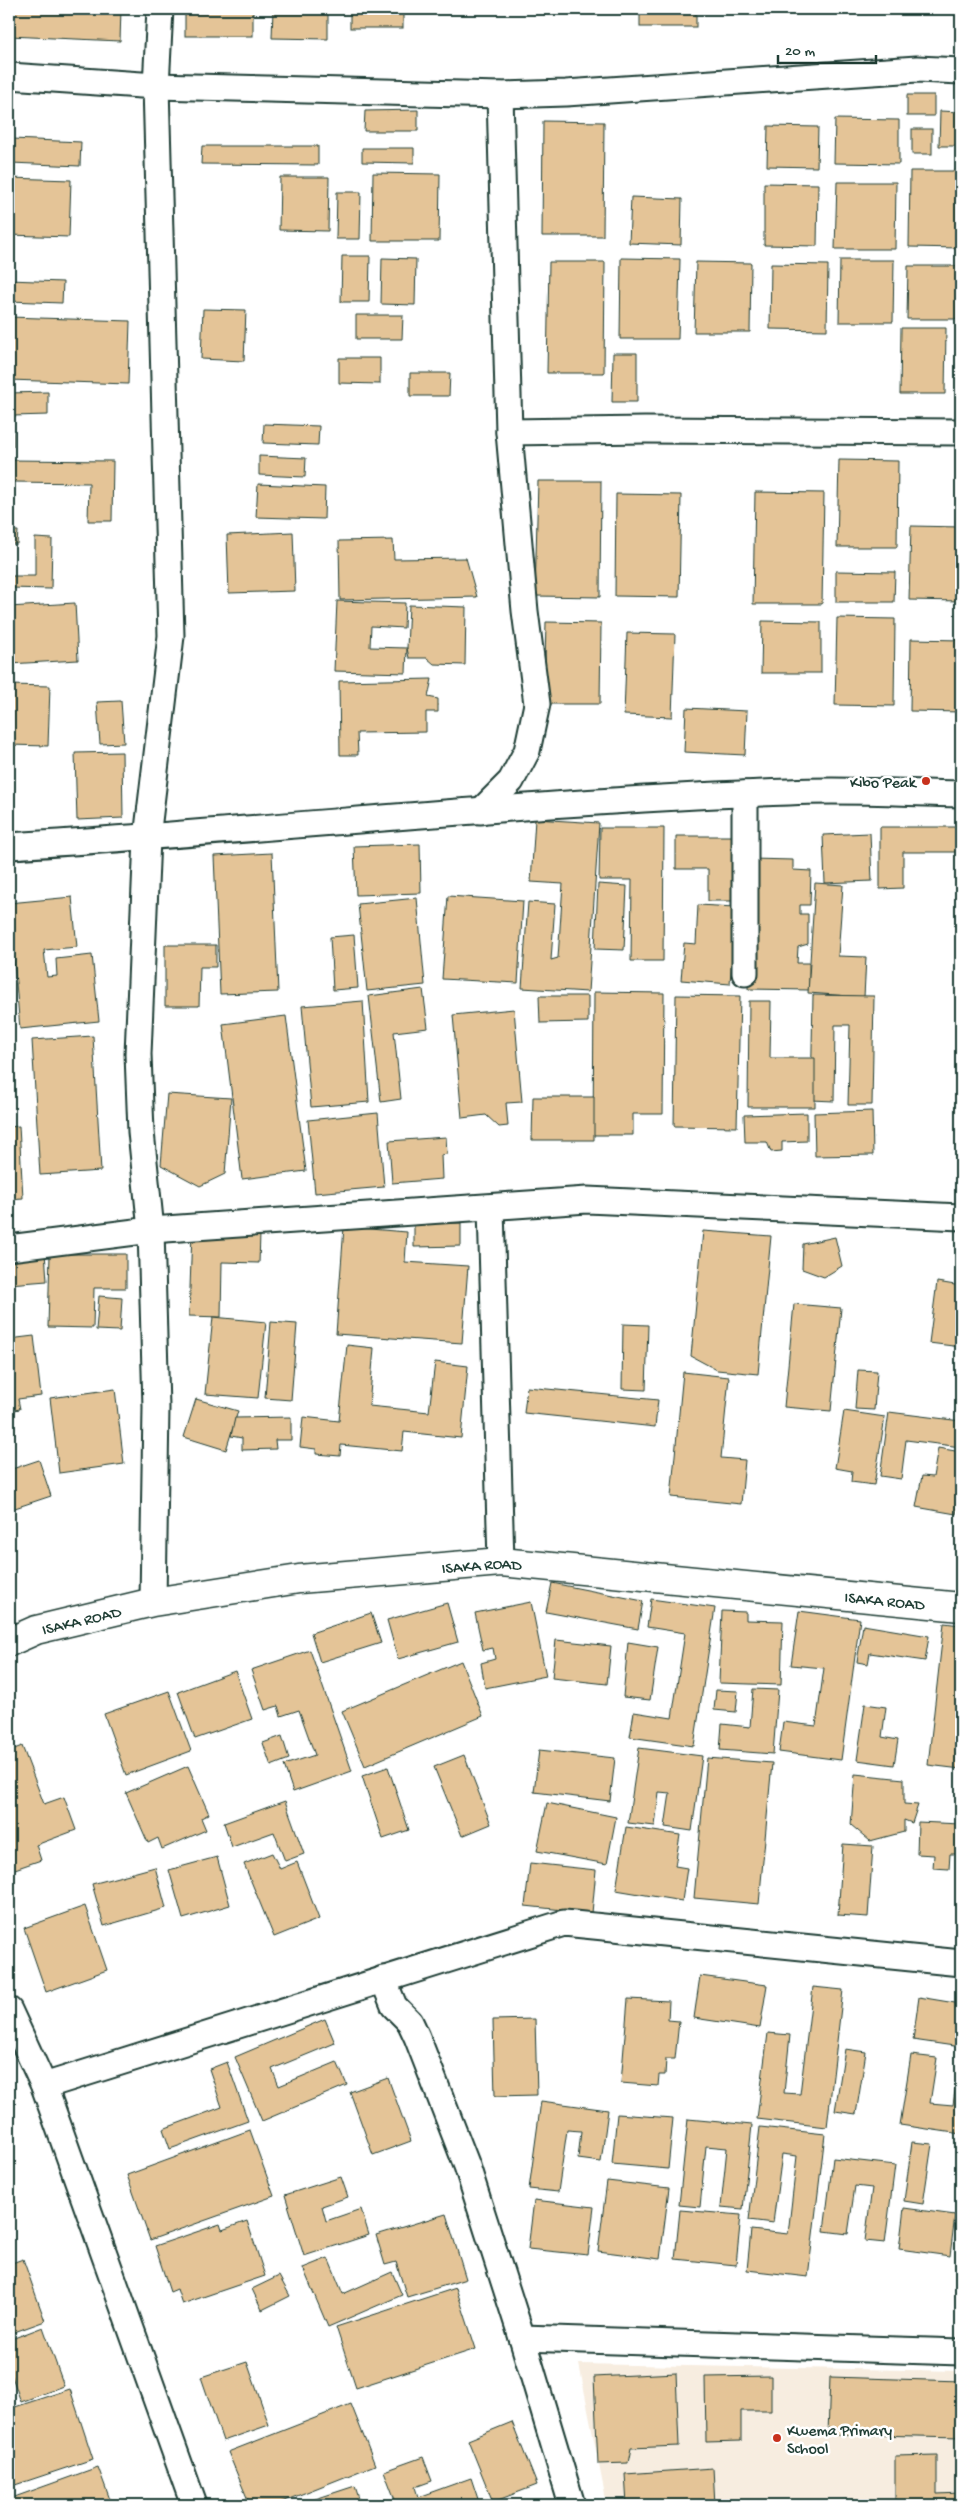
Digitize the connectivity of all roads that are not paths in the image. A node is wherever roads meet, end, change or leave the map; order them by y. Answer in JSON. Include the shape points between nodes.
{"nodes":[{"id":1,"x":160,"y":9,"type":"edge"},
{"id":2,"x":961,"y":71,"type":"edge"},
{"id":3,"x":9,"y":76,"type":"edge"},
{"id":4,"x":156,"y":86,"type":"junction"},
{"id":5,"x":500,"y":95,"type":"junction"},
{"id":6,"x":509,"y":432,"type":"junction"},
{"id":7,"x":961,"y":432,"type":"edge"},
{"id":8,"x":745,"y":794,"type":"junction"},
{"id":9,"x":961,"y":794,"type":"edge"},
{"id":10,"x":481,"y":811,"type":"junction"},
{"id":11,"x":147,"y":838,"type":"junction"},
{"id":12,"x":9,"y":846,"type":"edge"},
{"id":13,"x":745,"y":973,"type":"dead end"},
{"id":14,"x":491,"y":1208,"type":"junction"},
{"id":15,"x":960,"y":1213,"type":"edge"},
{"id":16,"x":151,"y":1230,"type":"junction"},
{"id":17,"x":9,"y":1248,"type":"edge"},
{"id":18,"x":501,"y":1562,"type":"junction"},
{"id":19,"x":153,"y":1602,"type":"junction"},
{"id":20,"x":961,"y":1607,"type":"edge"},
{"id":21,"x":9,"y":1642,"type":"edge"},
{"id":22,"x":961,"y":1963,"type":"edge"},
{"id":23,"x":384,"y":1980,"type":"junction"},
{"id":24,"x":9,"y":2010,"type":"edge"},
{"id":25,"x":44,"y":2086,"type":"junction"},
{"id":26,"x":522,"y":2338,"type":"junction"},
{"id":27,"x":961,"y":2352,"type":"edge"},
{"id":28,"x":194,"y":2505,"type":"edge"},
{"id":29,"x":572,"y":2505,"type":"edge"}],
"edges":[{"from":1,"to":4,"type":"street"},
{"from":2,"to":5,"type":"street","via":[[917,69]]},
{"from":3,"to":4,"type":"street"},
{"from":4,"to":5,"type":"street"},
{"from":4,"to":11,"type":"street","via":[[171,636]]},
{"from":5,"to":6,"type":"street"},
{"from":6,"to":7,"type":"street"},
{"from":6,"to":10,"type":"street","via":[[537,704],[527,751],[511,781]]},
{"from":8,"to":9,"type":"street","via":[[791,791]]},
{"from":8,"to":10,"type":"street"},
{"from":8,"to":13,"type":"street"},
{"from":10,"to":11,"type":"street"},
{"from":11,"to":12,"type":"street"},
{"from":11,"to":16,"type":"street","via":[[138,1054],[141,1132]]},
{"from":14,"to":15,"type":"street","via":[[587,1200]]},
{"from":14,"to":16,"type":"street"},
{"from":14,"to":18,"type":"street"},
{"from":16,"to":17,"type":"street"},
{"from":16,"to":19,"type":"street","via":[[156,1407]]},
{"from":18,"to":19,"type":"street","name":"ISAKA ROAD","via":[[299,1579]]},
{"from":18,"to":20,"type":"street","name":"ISAKA ROAD"},
{"from":19,"to":21,"type":"street","name":"ISAKA ROAD","via":[[36,1630]]},
{"from":22,"to":23,"type":"street","via":[[564,1923]]},
{"from":23,"to":25,"type":"street"},
{"from":23,"to":26,"type":"street","via":[[394,2006],[410,2022],[418,2037],[467,2166]]},
{"from":24,"to":25,"type":"street"},
{"from":25,"to":28,"type":"street"},
{"from":26,"to":27,"type":"street"},
{"from":26,"to":29,"type":"street"}]}
